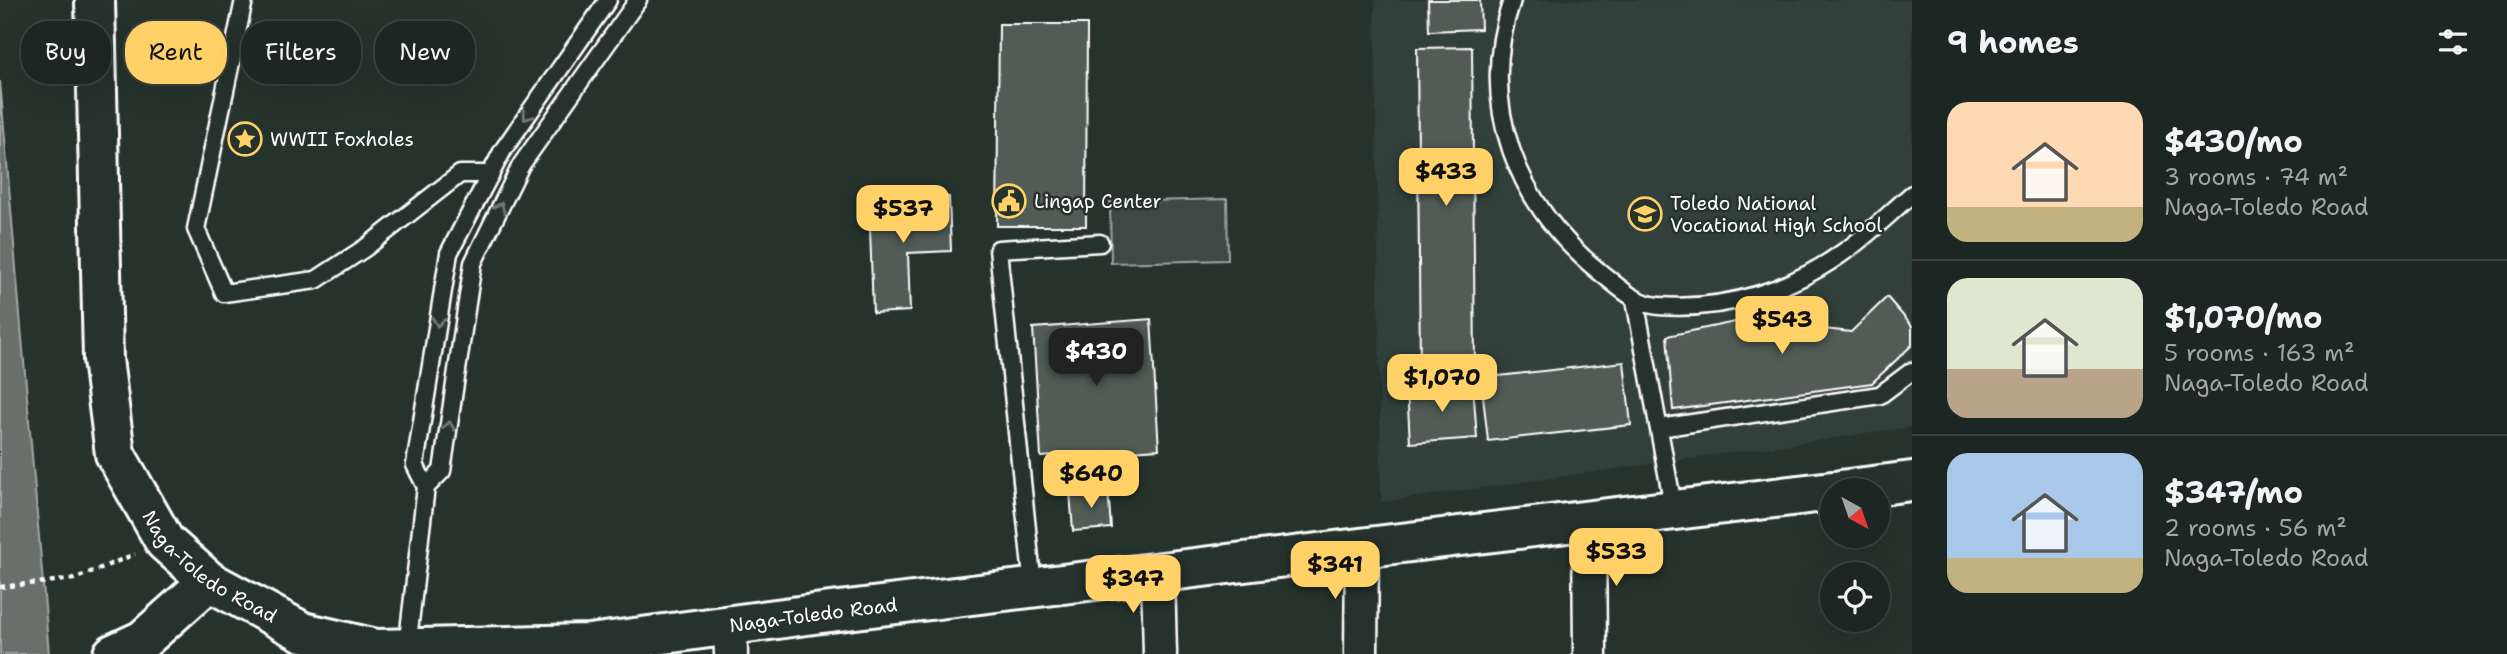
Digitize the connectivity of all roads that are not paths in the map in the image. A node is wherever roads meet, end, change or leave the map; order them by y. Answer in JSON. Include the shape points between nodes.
{"nodes":[{"id":1,"x":95,"y":0,"type":"edge"},
{"id":2,"x":244,"y":0,"type":"edge"},
{"id":3,"x":608,"y":0,"type":"edge"},
{"id":4,"x":638,"y":0,"type":"edge"},
{"id":5,"x":1512,"y":0,"type":"edge"},
{"id":6,"x":491,"y":174,"type":"junction"},
{"id":7,"x":1912,"y":194,"type":"edge"},
{"id":8,"x":1100,"y":243,"type":"dead end"},
{"id":9,"x":1635,"y":300,"type":"junction"},
{"id":10,"x":1912,"y":371,"type":"edge"},
{"id":11,"x":1659,"y":428,"type":"junction"},
{"id":12,"x":1912,"y":481,"type":"edge"},
{"id":13,"x":1890,"y":484,"type":"edge"},
{"id":14,"x":426,"y":487,"type":"junction"},
{"id":15,"x":1820,"y":493,"type":"edge"},
{"id":16,"x":1675,"y":512,"type":"junction"},
{"id":17,"x":1589,"y":522,"type":"junction"},
{"id":18,"x":1362,"y":549,"type":"junction"},
{"id":19,"x":1158,"y":574,"type":"junction"},
{"id":20,"x":209,"y":581,"type":"junction"},
{"id":21,"x":1034,"y":588,"type":"junction"},
{"id":22,"x":730,"y":640,"type":"edge"},
{"id":23,"x":128,"y":647,"type":"edge"},
{"id":24,"x":407,"y":648,"type":"junction"},
{"id":25,"x":1160,"y":654,"type":"edge"},
{"id":26,"x":1361,"y":654,"type":"edge"},
{"id":27,"x":1590,"y":654,"type":"edge"}],
"edges":[{"from":1,"to":20,"type":"main road","name":"Naga-Toledo Road","via":[[103,359],[115,454],[165,542]]},
{"from":2,"to":6,"type":"lane","via":[[196,229],[224,293],[316,281],[460,174]]},
{"from":3,"to":6,"type":"lane","one_way":true},
{"from":14,"to":4,"type":"lane","one_way":true,"via":[[442,471],[473,263],[521,165]]},
{"from":5,"to":9,"type":"lane","via":[[1499,80],[1506,132],[1518,168],[1562,238]]},
{"from":6,"to":14,"type":"lane","one_way":true,"via":[[449,254],[415,465]]},
{"from":7,"to":9,"type":"lane","via":[[1822,267],[1762,294],[1710,305],[1656,306]]},
{"from":8,"to":21,"type":"lane","via":[[998,249]]},
{"from":9,"to":11,"type":"lane"},
{"from":10,"to":11,"type":"lane","via":[[1880,395]]},
{"from":11,"to":16,"type":"lane"},
{"from":12,"to":13,"type":"main road"},
{"from":14,"to":24,"type":"lane"},
{"from":15,"to":16,"type":"main road","name":"Naga-Toledo Road"},
{"from":16,"to":17,"type":"main road","name":"Naga-Toledo Road"},
{"from":17,"to":18,"type":"main road","name":"Naga-Toledo Road"},
{"from":17,"to":27,"type":"street"},
{"from":18,"to":19,"type":"main road","name":"Naga-Toledo Road"},
{"from":18,"to":26,"type":"street"},
{"from":19,"to":21,"type":"main road","name":"Naga-Toledo Road"},
{"from":19,"to":25,"type":"street"},
{"from":20,"to":23,"type":"main road"},
{"from":20,"to":24,"type":"main road","name":"Naga-Toledo Road","via":[[303,632],[376,649]]},
{"from":21,"to":22,"type":"main road","name":"Naga-Toledo Road"},
{"from":22,"to":24,"type":"main road","name":"Naga-Toledo Road"}]}
